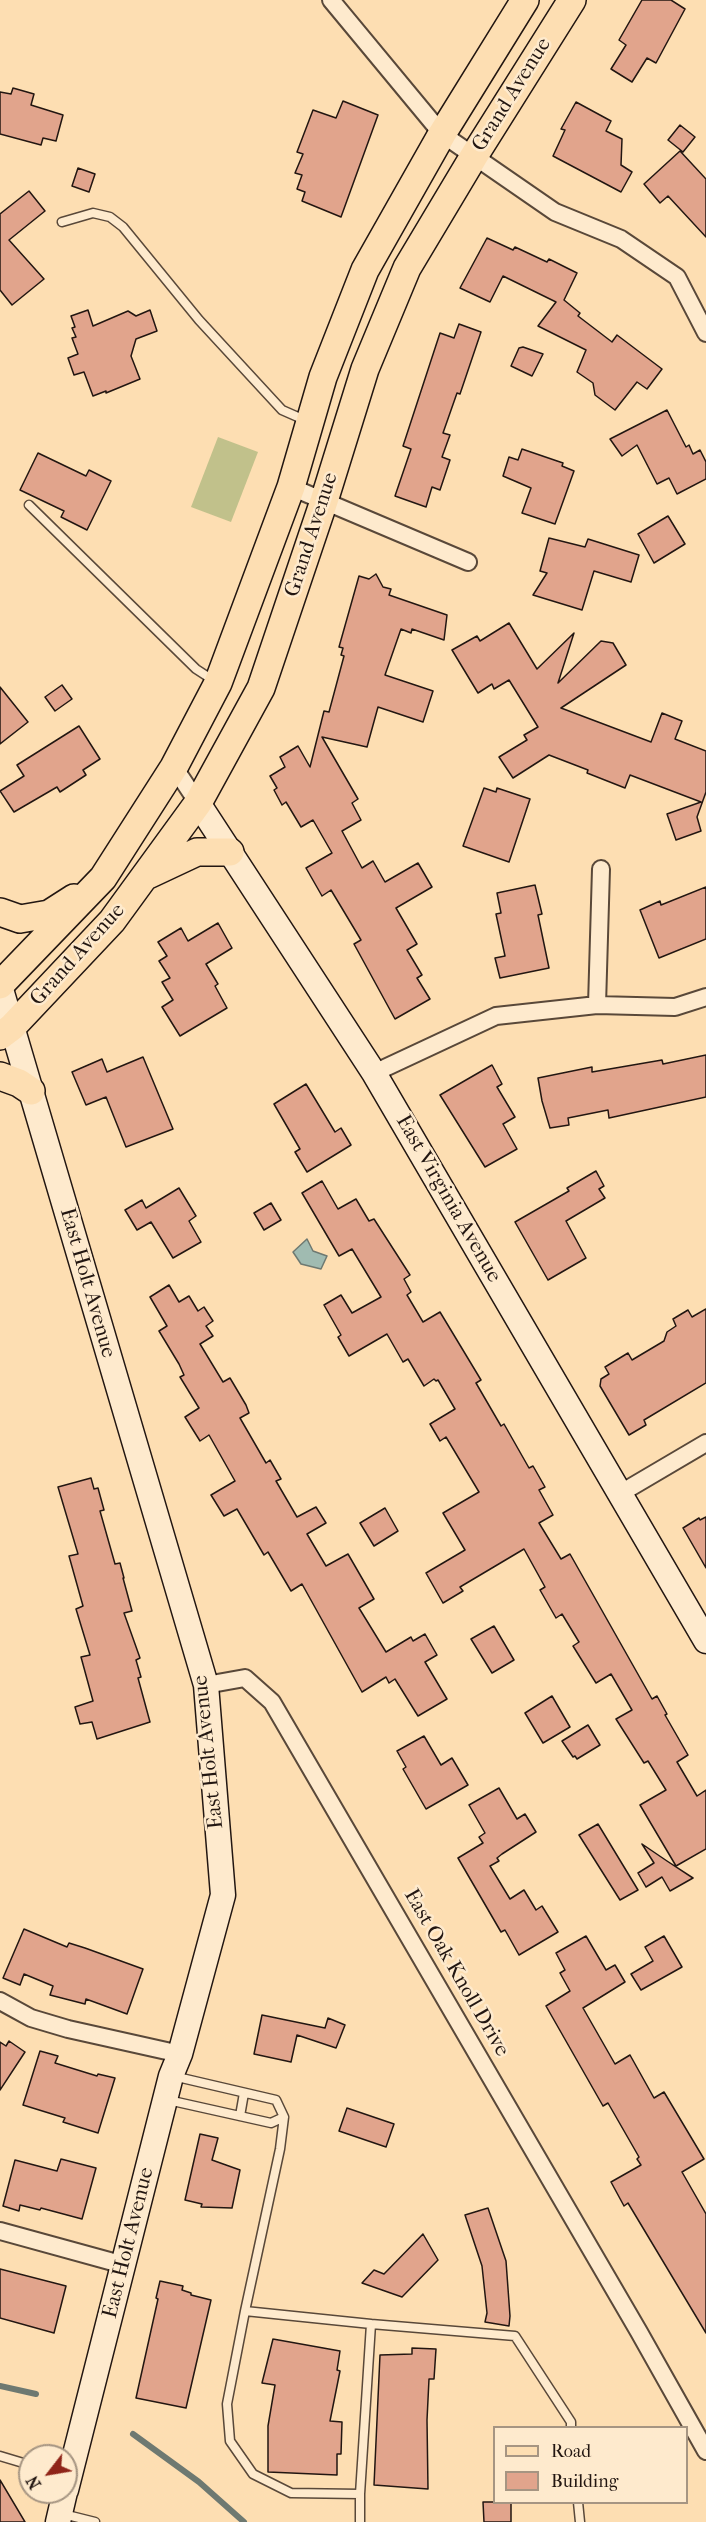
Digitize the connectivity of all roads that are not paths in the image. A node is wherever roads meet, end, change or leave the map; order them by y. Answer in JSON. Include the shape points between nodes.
{"nodes":[{"id":1,"x":331,"y":0,"type":"edge"},
{"id":2,"x":525,"y":0,"type":"edge"},
{"id":3,"x":572,"y":0,"type":"edge"},
{"id":4,"x":442,"y":134,"type":"junction"},
{"id":5,"x":474,"y":156,"type":"junction"},
{"id":6,"x":62,"y":222,"type":"dead end"},
{"id":7,"x":706,"y":333,"type":"edge"},
{"id":8,"x":310,"y":423,"type":"junction"},
{"id":9,"x":291,"y":487,"type":"junction"},
{"id":10,"x":324,"y":501,"type":"junction"},
{"id":11,"x":29,"y":505,"type":"dead end"},
{"id":12,"x":468,"y":562,"type":"dead end"},
{"id":13,"x":218,"y":683,"type":"junction"},
{"id":14,"x":174,"y":767,"type":"junction"},
{"id":15,"x":198,"y":803,"type":"junction"},
{"id":16,"x":230,"y":852,"type":"junction"},
{"id":17,"x":601,"y":869,"type":"dead end"},
{"id":18,"x":144,"y":877,"type":"junction"},
{"id":19,"x":96,"y":885,"type":"junction"},
{"id":20,"x":0,"y":912,"type":"edge"},
{"id":21,"x":0,"y":986,"type":"edge"},
{"id":22,"x":706,"y":997,"type":"edge"},
{"id":23,"x":597,"y":1005,"type":"junction"},
{"id":24,"x":6,"y":1031,"type":"edge"},
{"id":25,"x":374,"y":1073,"type":"junction"},
{"id":26,"x":0,"y":1076,"type":"edge"},
{"id":27,"x":31,"y":1091,"type":"junction"},
{"id":28,"x":706,"y":1443,"type":"edge"},
{"id":29,"x":621,"y":1493,"type":"junction"},
{"id":30,"x":706,"y":1641,"type":"edge"},
{"id":31,"x":206,"y":1685,"type":"junction"},
{"id":32,"x":0,"y":2001,"type":"edge"},
{"id":33,"x":172,"y":2076,"type":"junction"},
{"id":34,"x":244,"y":2093,"type":"junction"},
{"id":35,"x":240,"y":2115,"type":"junction"},
{"id":36,"x":284,"y":2117,"type":"junction"},
{"id":37,"x":0,"y":2231,"type":"edge"},
{"id":38,"x":124,"y":2265,"type":"junction"},
{"id":39,"x":245,"y":2311,"type":"junction"},
{"id":40,"x":371,"y":2324,"type":"junction"},
{"id":41,"x":571,"y":2426,"type":"edge"},
{"id":42,"x":77,"y":2444,"type":"edge"},
{"id":43,"x":706,"y":2451,"type":"edge"},
{"id":44,"x":0,"y":2456,"type":"edge"},
{"id":45,"x":18,"y":2461,"type":"edge"},
{"id":46,"x":360,"y":2494,"type":"junction"},
{"id":47,"x":74,"y":2504,"type":"edge"},
{"id":48,"x":578,"y":2504,"type":"edge"},
{"id":49,"x":95,"y":2522,"type":"edge"},
{"id":50,"x":360,"y":2522,"type":"edge"},
{"id":51,"x":580,"y":2522,"type":"edge"}],
"edges":[{"from":1,"to":4,"type":"street"},
{"from":2,"to":4,"type":"main road","name":"Grand Avenue"},
{"from":3,"to":5,"type":"main road","name":"Grand Avenue"},
{"from":4,"to":5,"type":"street"},
{"from":4,"to":8,"type":"main road","name":"Grand Avenue","via":[[365,270],[323,377]]},
{"from":5,"to":7,"type":"street","via":[[555,212],[621,239],[677,277]]},
{"from":5,"to":10,"type":"main road","name":"Grand Avenue","via":[[407,268],[365,369]]},
{"from":6,"to":8,"type":"lane","via":[[93,213],[110,217],[123,227],[199,320],[282,410]]},
{"from":8,"to":9,"type":"main road","name":"Grand Avenue"},
{"from":9,"to":10,"type":"street"},
{"from":9,"to":13,"type":"main road","name":"Grand Avenue"},
{"from":10,"to":12,"type":"street"},
{"from":10,"to":15,"type":"main road","name":"Grand Avenue","via":[[261,688]]},
{"from":11,"to":13,"type":"lane","via":[[196,669]]},
{"from":13,"to":14,"type":"main road","name":"Grand Avenue"},
{"from":14,"to":15,"type":"street","name":"East Virginia Avenue"},
{"from":14,"to":19,"type":"main road","name":"Grand Avenue"},
{"from":15,"to":16,"type":"street","name":"East Virginia Avenue"},
{"from":15,"to":18,"type":"main road","name":"Grand Avenue"},
{"from":16,"to":18,"type":"main road","via":[[196,852]]},
{"from":16,"to":25,"type":"street","name":"East Virginia Avenue"},
{"from":17,"to":23,"type":"street"},
{"from":18,"to":24,"type":"main road","name":"Grand Avenue","via":[[112,921]]},
{"from":19,"to":20,"type":"main road","via":[[49,914],[20,919]]},
{"from":19,"to":21,"type":"main road","name":"Grand Avenue"},
{"from":21,"to":24,"type":"street","name":"East Holt Avenue"},
{"from":22,"to":23,"type":"street","via":[[675,1007]]},
{"from":23,"to":25,"type":"street","via":[[496,1016]]},
{"from":24,"to":27,"type":"street","name":"East Holt Avenue"},
{"from":25,"to":29,"type":"street","name":"East Virginia Avenue"},
{"from":26,"to":27,"type":"main road"},
{"from":27,"to":31,"type":"street","name":"East Holt Avenue"},
{"from":28,"to":29,"type":"street"},
{"from":29,"to":30,"type":"street","name":"East Virginia Avenue"},
{"from":31,"to":33,"type":"street","name":"East Holt Avenue","via":[[223,1895]]},
{"from":31,"to":43,"type":"street","name":"East Oak Knoll Drive","via":[[245,1678],[272,1702]]},
{"from":32,"to":33,"type":"street","via":[[31,2018],[68,2029]]},
{"from":33,"to":34,"type":"lane"},
{"from":33,"to":35,"type":"lane"},
{"from":33,"to":38,"type":"street","name":"East Holt Avenue"},
{"from":34,"to":35,"type":"lane"},
{"from":34,"to":36,"type":"lane","via":[[276,2100]]},
{"from":35,"to":36,"type":"lane","via":[[271,2123]]},
{"from":36,"to":39,"type":"lane"},
{"from":37,"to":38,"type":"street"},
{"from":38,"to":42,"type":"street","name":"East Holt Avenue"},
{"from":39,"to":40,"type":"lane"},
{"from":39,"to":46,"type":"lane","via":[[227,2404],[230,2441],[253,2474],[291,2493]]},
{"from":40,"to":41,"type":"lane","via":[[514,2336]]},
{"from":40,"to":46,"type":"lane"},
{"from":44,"to":45,"type":"lane"},
{"from":46,"to":50,"type":"lane"},
{"from":47,"to":49,"type":"lane"},
{"from":48,"to":51,"type":"lane"}]}
